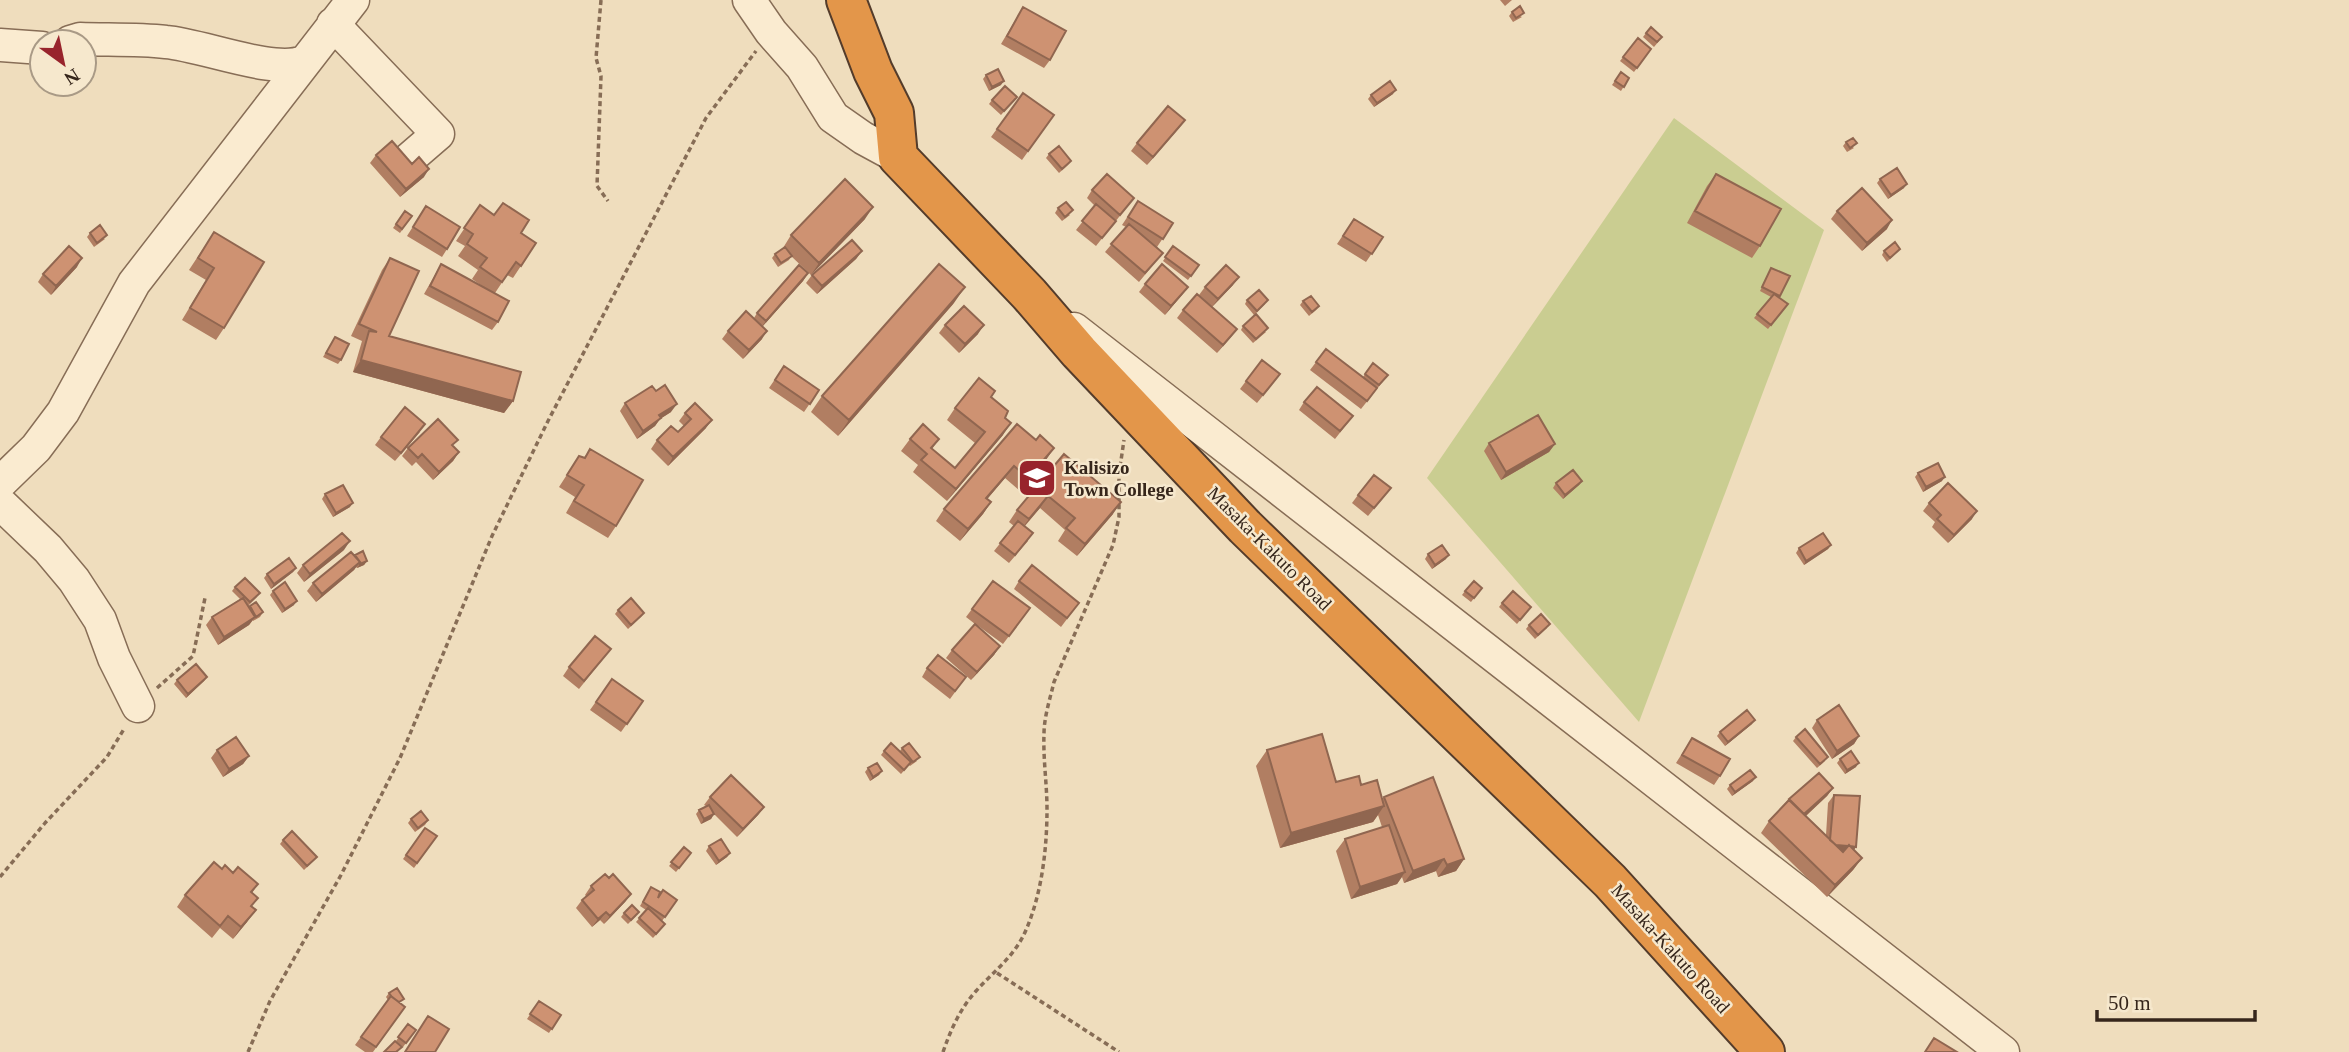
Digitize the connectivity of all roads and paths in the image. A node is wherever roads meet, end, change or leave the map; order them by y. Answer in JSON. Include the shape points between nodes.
{"nodes":[{"id":1,"x":601,"y":0,"type":"edge"},
{"id":2,"x":750,"y":0,"type":"edge"},
{"id":3,"x":846,"y":0,"type":"edge"},
{"id":4,"x":343,"y":12,"type":"edge"},
{"id":5,"x":771,"y":32,"type":"junction"},
{"id":6,"x":98,"y":40,"type":"edge"},
{"id":7,"x":0,"y":45,"type":"edge"},
{"id":8,"x":28,"y":47,"type":"edge"},
{"id":9,"x":304,"y":62,"type":"junction"},
{"id":10,"x":898,"y":157,"type":"junction"},
{"id":11,"x":409,"y":159,"type":"edge"},
{"id":12,"x":608,"y":201,"type":"dead end"},
{"id":13,"x":1029,"y":294,"type":"junction"},
{"id":14,"x":1133,"y":406,"type":"junction"},
{"id":15,"x":0,"y":483,"type":"edge"},
{"id":16,"x":0,"y":503,"type":"edge"},
{"id":17,"x":205,"y":598,"type":"dead end"},
{"id":18,"x":138,"y":706,"type":"junction"},
{"id":19,"x":0,"y":877,"type":"edge"},
{"id":20,"x":996,"y":973,"type":"junction"},
{"id":21,"x":248,"y":1052,"type":"edge"},
{"id":22,"x":943,"y":1052,"type":"edge"},
{"id":23,"x":1119,"y":1052,"type":"edge"},
{"id":24,"x":1765,"y":1052,"type":"edge"},
{"id":25,"x":2003,"y":1052,"type":"edge"}],
"edges":[{"from":1,"to":12,"type":"path","via":[[596,58],[601,76],[597,186]]},
{"from":2,"to":5,"type":"street"},
{"from":3,"to":10,"type":"highway","via":[[894,113]]},
{"from":4,"to":9,"type":"street"},
{"from":4,"to":11,"type":"street","via":[[438,134]]},
{"from":5,"to":10,"type":"street","via":[[802,66],[833,117]]},
{"from":5,"to":21,"type":"path","via":[[706,118],[584,349],[492,536],[400,758]]},
{"from":6,"to":9,"type":"street","via":[[168,42],[268,62]]},
{"from":7,"to":8,"type":"street"},
{"from":9,"to":15,"type":"street","via":[[134,283],[51,430]]},
{"from":10,"to":13,"type":"highway","name":"Masaka-Kakuto Road"},
{"from":13,"to":14,"type":"highway","name":"Masaka-Kakuto Road"},
{"from":13,"to":25,"type":"street"},
{"from":14,"to":20,"type":"path","via":[[1122,447],[1113,545],[1048,705],[1044,733],[1046,836],[1036,897],[1026,930]]},
{"from":14,"to":24,"type":"highway","name":"Masaka-Kakuto Road","via":[[1245,527],[1611,881]]},
{"from":16,"to":18,"type":"street","via":[[74,580],[100,620]]},
{"from":17,"to":18,"type":"path","via":[[193,656]]},
{"from":18,"to":19,"type":"path","via":[[107,757]]},
{"from":20,"to":22,"type":"path","via":[[962,1009]]},
{"from":20,"to":23,"type":"path"}]}
